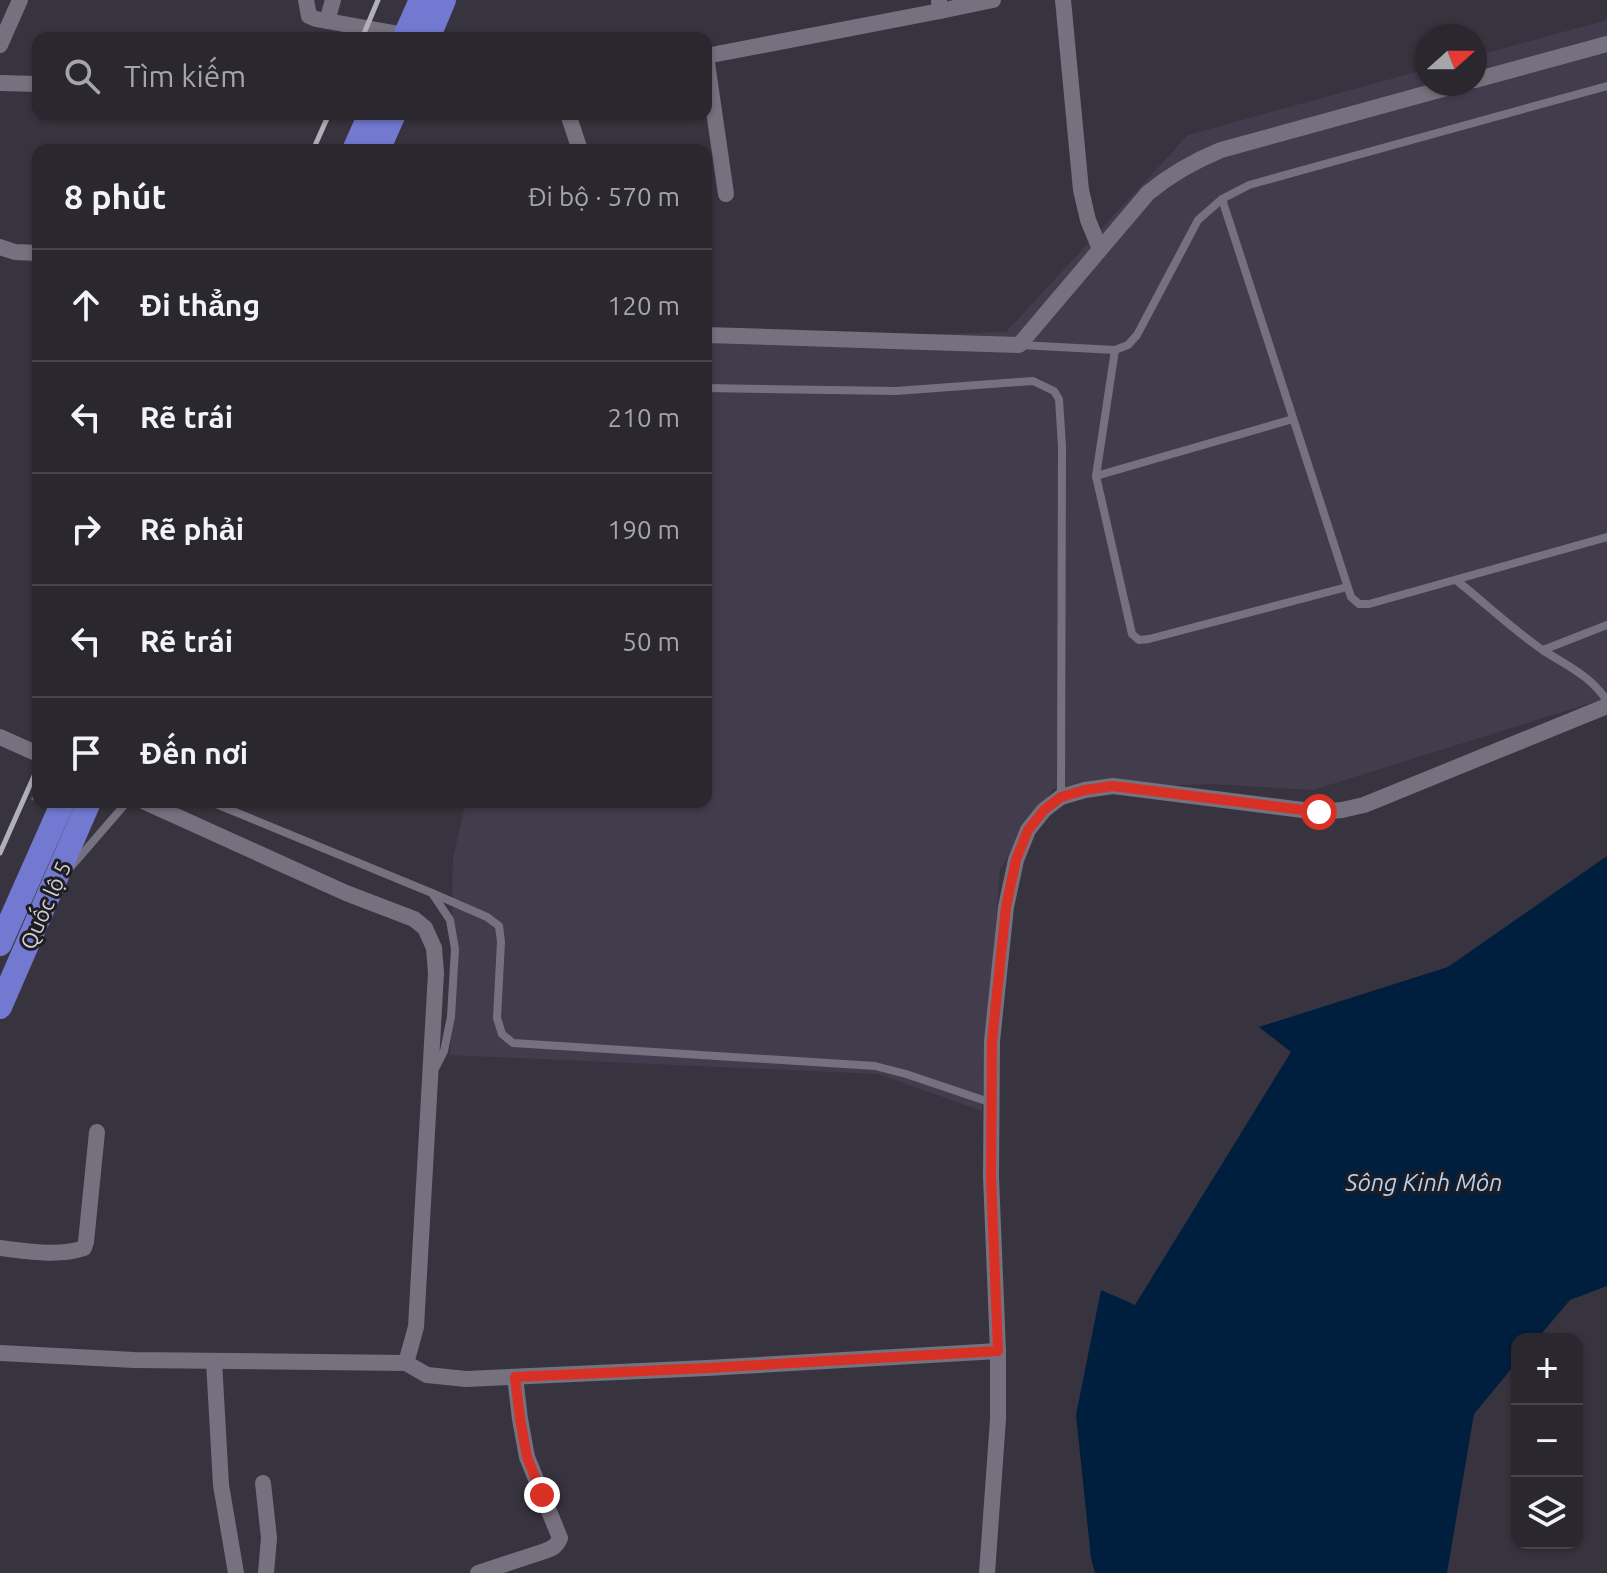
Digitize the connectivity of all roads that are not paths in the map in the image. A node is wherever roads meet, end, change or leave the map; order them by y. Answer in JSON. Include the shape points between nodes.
{"nodes":[{"id":1,"x":20,"y":0,"type":"edge"},
{"id":2,"x":306,"y":0,"type":"edge"},
{"id":3,"x":333,"y":0,"type":"edge"},
{"id":4,"x":421,"y":0,"type":"edge"},
{"id":5,"x":444,"y":0,"type":"edge"},
{"id":6,"x":993,"y":0,"type":"edge"},
{"id":7,"x":1063,"y":0,"type":"edge"},
{"id":8,"x":940,"y":5,"type":"edge"},
{"id":9,"x":327,"y":21,"type":"junction"},
{"id":10,"x":385,"y":32,"type":"edge"},
{"id":11,"x":413,"y":32,"type":"edge"},
{"id":12,"x":416,"y":32,"type":"edge"},
{"id":13,"x":1607,"y":44,"type":"edge"},
{"id":14,"x":0,"y":45,"type":"edge"},
{"id":15,"x":712,"y":55,"type":"edge"},
{"id":16,"x":1487,"y":77,"type":"edge"},
{"id":17,"x":0,"y":83,"type":"edge"},
{"id":18,"x":32,"y":84,"type":"edge"},
{"id":19,"x":1607,"y":86,"type":"edge"},
{"id":20,"x":1417,"y":96,"type":"edge"},
{"id":21,"x":712,"y":97,"type":"edge"},
{"id":22,"x":386,"y":120,"type":"edge"},
{"id":23,"x":389,"y":120,"type":"edge"},
{"id":24,"x":570,"y":120,"type":"edge"},
{"id":25,"x":360,"y":144,"type":"edge"},
{"id":26,"x":380,"y":144,"type":"edge"},
{"id":27,"x":578,"y":144,"type":"edge"},
{"id":28,"x":726,"y":194,"type":"dead end"},
{"id":29,"x":1222,"y":199,"type":"junction"},
{"id":30,"x":0,"y":247,"type":"edge"},
{"id":31,"x":1100,"y":249,"type":"junction"},
{"id":32,"x":32,"y":253,"type":"edge"},
{"id":33,"x":712,"y":335,"type":"edge"},
{"id":34,"x":1019,"y":345,"type":"junction"},
{"id":35,"x":1115,"y":350,"type":"junction"},
{"id":36,"x":712,"y":388,"type":"edge"},
{"id":37,"x":1293,"y":419,"type":"junction"},
{"id":38,"x":1096,"y":476,"type":"junction"},
{"id":39,"x":1607,"y":537,"type":"edge"},
{"id":40,"x":1456,"y":580,"type":"junction"},
{"id":41,"x":1347,"y":587,"type":"junction"},
{"id":42,"x":1607,"y":625,"type":"edge"},
{"id":43,"x":1543,"y":650,"type":"junction"},
{"id":44,"x":1607,"y":704,"type":"edge"},
{"id":45,"x":0,"y":737,"type":"edge"},
{"id":46,"x":32,"y":751,"type":"edge"},
{"id":47,"x":1061,"y":797,"type":"junction"},
{"id":48,"x":60,"y":808,"type":"edge"},
{"id":49,"x":86,"y":808,"type":"edge"},
{"id":50,"x":122,"y":808,"type":"edge"},
{"id":51,"x":158,"y":808,"type":"edge"},
{"id":52,"x":226,"y":808,"type":"edge"},
{"id":53,"x":432,"y":893,"type":"junction"},
{"id":54,"x":49,"y":894,"type":"junction"},
{"id":55,"x":0,"y":944,"type":"edge"},
{"id":56,"x":0,"y":1007,"type":"edge"},
{"id":57,"x":431,"y":1078,"type":"junction"},
{"id":58,"x":992,"y":1103,"type":"junction"},
{"id":59,"x":97,"y":1132,"type":"dead end"},
{"id":60,"x":0,"y":1248,"type":"edge"},
{"id":61,"x":998,"y":1351,"type":"junction"},
{"id":62,"x":0,"y":1353,"type":"edge"},
{"id":63,"x":214,"y":1361,"type":"junction"},
{"id":64,"x":406,"y":1363,"type":"junction"},
{"id":65,"x":515,"y":1377,"type":"junction"},
{"id":66,"x":263,"y":1483,"type":"dead end"},
{"id":67,"x":236,"y":1573,"type":"edge"},
{"id":68,"x":266,"y":1573,"type":"edge"},
{"id":69,"x":478,"y":1573,"type":"edge"},
{"id":70,"x":987,"y":1573,"type":"edge"}],
"edges":[{"from":1,"to":14,"type":"street"},
{"from":2,"to":9,"type":"street","via":[[309,16]]},
{"from":3,"to":9,"type":"street"},
{"from":4,"to":11,"type":"highway"},
{"from":5,"to":12,"type":"highway"},
{"from":6,"to":8,"type":"street"},
{"from":7,"to":31,"type":"street","via":[[1081,190]]},
{"from":8,"to":15,"type":"street"},
{"from":9,"to":10,"type":"street"},
{"from":13,"to":16,"type":"street"},
{"from":17,"to":18,"type":"street"},
{"from":19,"to":29,"type":"lane","via":[[1264,180]]},
{"from":20,"to":31,"type":"street","via":[[1194,161],[1148,193]]},
{"from":21,"to":28,"type":"street"},
{"from":22,"to":25,"type":"highway"},
{"from":23,"to":26,"type":"highway"},
{"from":24,"to":27,"type":"street"},
{"from":29,"to":35,"type":"lane","via":[[1198,220],[1137,335]]},
{"from":29,"to":37,"type":"lane"},
{"from":30,"to":32,"type":"street"},
{"from":31,"to":34,"type":"street"},
{"from":33,"to":34,"type":"street"},
{"from":34,"to":35,"type":"lane"},
{"from":35,"to":38,"type":"lane"},
{"from":36,"to":47,"type":"lane","via":[[896,391],[1033,381],[1054,391],[1062,447]]},
{"from":37,"to":38,"type":"lane"},
{"from":37,"to":41,"type":"lane"},
{"from":38,"to":41,"type":"lane","via":[[1132,634],[1139,640]]},
{"from":39,"to":40,"type":"lane"},
{"from":40,"to":41,"type":"lane","via":[[1369,604],[1359,604]]},
{"from":40,"to":43,"type":"lane"},
{"from":42,"to":43,"type":"lane"},
{"from":43,"to":44,"type":"lane","via":[[1580,672]]},
{"from":44,"to":47,"type":"street","via":[[1342,810],[1319,812],[1113,786]]},
{"from":45,"to":46,"type":"street"},
{"from":47,"to":58,"type":"street","via":[[1028,830],[1016,860],[993,1026]]},
{"from":48,"to":55,"type":"highway","name":"Quốc lộ 5"},
{"from":49,"to":54,"type":"highway","name":"Quốc lộ 5"},
{"from":50,"to":54,"type":"lane"},
{"from":51,"to":57,"type":"street","via":[[425,928],[436,973]]},
{"from":52,"to":53,"type":"lane"},
{"from":53,"to":57,"type":"lane","via":[[450,920],[455,949],[451,1017]]},
{"from":53,"to":58,"type":"lane","via":[[499,926],[497,1018],[502,1034],[513,1043],[875,1066]]},
{"from":54,"to":56,"type":"highway","name":"Quốc lộ 5"},
{"from":57,"to":64,"type":"street","via":[[416,1327]]},
{"from":58,"to":61,"type":"street"},
{"from":59,"to":60,"type":"street","via":[[84,1248]]},
{"from":61,"to":65,"type":"street"},
{"from":61,"to":70,"type":"street"},
{"from":62,"to":63,"type":"street"},
{"from":63,"to":64,"type":"street"},
{"from":63,"to":67,"type":"street","via":[[221,1485]]},
{"from":64,"to":65,"type":"street","via":[[427,1375]]},
{"from":65,"to":69,"type":"street","via":[[527,1457],[560,1538],[545,1551]]},
{"from":66,"to":68,"type":"street","via":[[269,1538]]}]}
